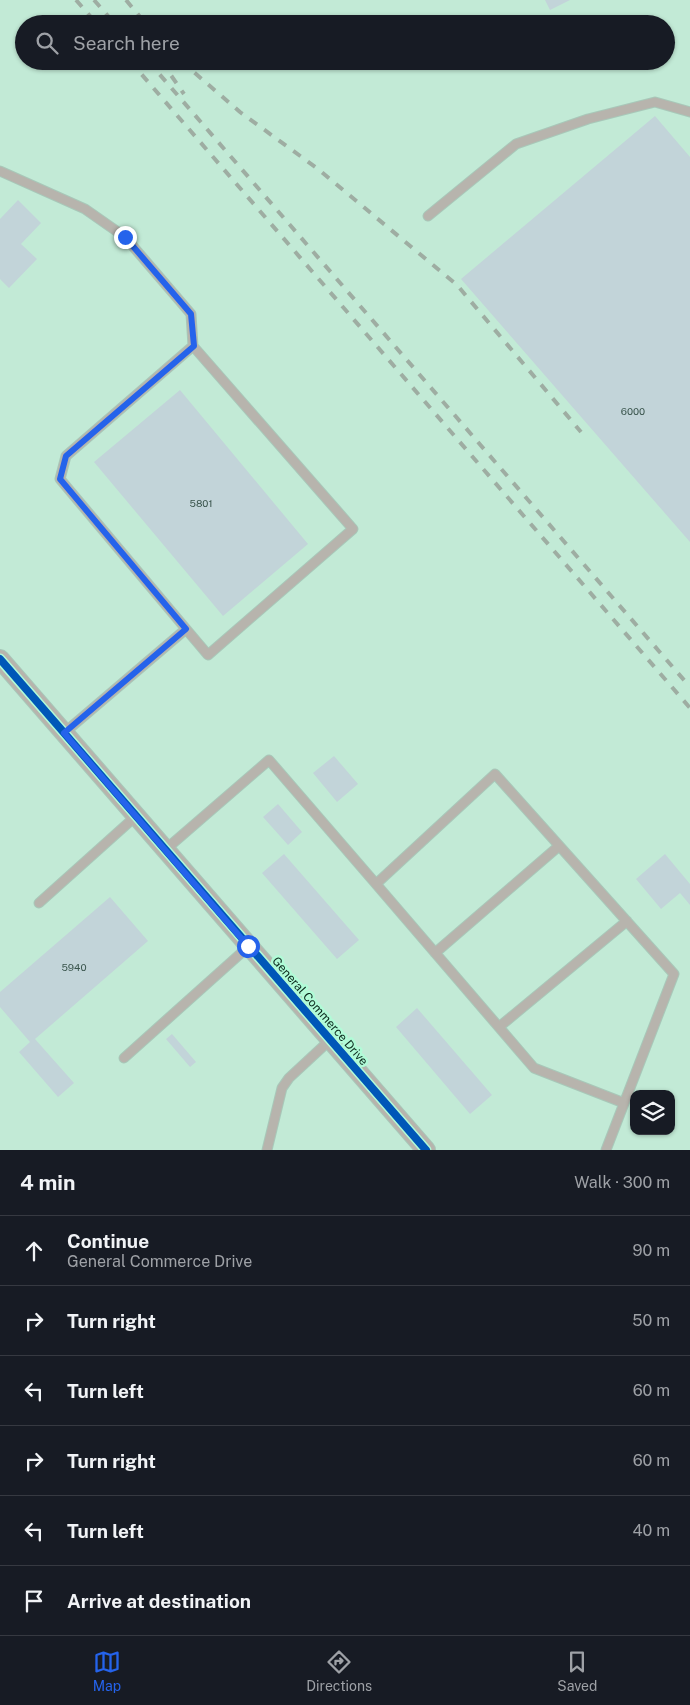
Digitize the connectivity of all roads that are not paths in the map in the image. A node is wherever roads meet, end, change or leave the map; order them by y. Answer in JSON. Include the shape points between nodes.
{"nodes":[{"id":1,"x":690,"y":112,"type":"edge"},
{"id":2,"x":0,"y":171,"type":"edge"},
{"id":3,"x":428,"y":216,"type":"dead end"},
{"id":4,"x":194,"y":346,"type":"junction"},
{"id":5,"x":186,"y":629,"type":"junction"},
{"id":6,"x":0,"y":659,"type":"edge"},
{"id":7,"x":64,"y":733,"type":"junction"},
{"id":8,"x":136,"y":816,"type":"junction"},
{"id":9,"x":559,"y":846,"type":"junction"},
{"id":10,"x":165,"y":850,"type":"junction"},
{"id":11,"x":376,"y":884,"type":"junction"},
{"id":12,"x":39,"y":903,"type":"dead end"},
{"id":13,"x":627,"y":921,"type":"junction"},
{"id":14,"x":248,"y":946,"type":"junction"},
{"id":15,"x":435,"y":952,"type":"junction"},
{"id":16,"x":499,"y":1027,"type":"junction"},
{"id":17,"x":330,"y":1040,"type":"junction"},
{"id":18,"x":124,"y":1058,"type":"dead end"},
{"id":19,"x":624,"y":1103,"type":"junction"},
{"id":20,"x":267,"y":1150,"type":"edge"},
{"id":21,"x":426,"y":1150,"type":"edge"},
{"id":22,"x":606,"y":1150,"type":"edge"}],
"edges":[{"from":1,"to":3,"type":"lane","via":[[655,102],[588,119],[516,144]]},
{"from":2,"to":4,"type":"lane","via":[[85,208],[125,237],[191,314]]},
{"from":4,"to":5,"type":"lane","via":[[66,456],[60,479]]},
{"from":4,"to":5,"type":"lane","via":[[353,529],[208,655]]},
{"from":5,"to":7,"type":"lane"},
{"from":6,"to":7,"type":"street","name":"General Commerce Drive"},
{"from":7,"to":8,"type":"street","name":"General Commerce Drive"},
{"from":8,"to":10,"type":"street","name":"General Commerce Drive"},
{"from":8,"to":12,"type":"lane"},
{"from":9,"to":11,"type":"lane","via":[[495,774]]},
{"from":9,"to":13,"type":"lane"},
{"from":9,"to":15,"type":"lane"},
{"from":10,"to":11,"type":"lane","via":[[269,760]]},
{"from":10,"to":14,"type":"street","name":"General Commerce Drive"},
{"from":11,"to":15,"type":"lane"},
{"from":13,"to":16,"type":"lane"},
{"from":13,"to":19,"type":"lane","via":[[674,974]]},
{"from":14,"to":17,"type":"street","name":"General Commerce Drive"},
{"from":14,"to":18,"type":"lane"},
{"from":15,"to":16,"type":"lane"},
{"from":16,"to":19,"type":"lane","via":[[534,1068]]},
{"from":17,"to":20,"type":"lane","via":[[282,1088]]},
{"from":17,"to":21,"type":"street","name":"General Commerce Drive"},
{"from":19,"to":22,"type":"lane"}]}
